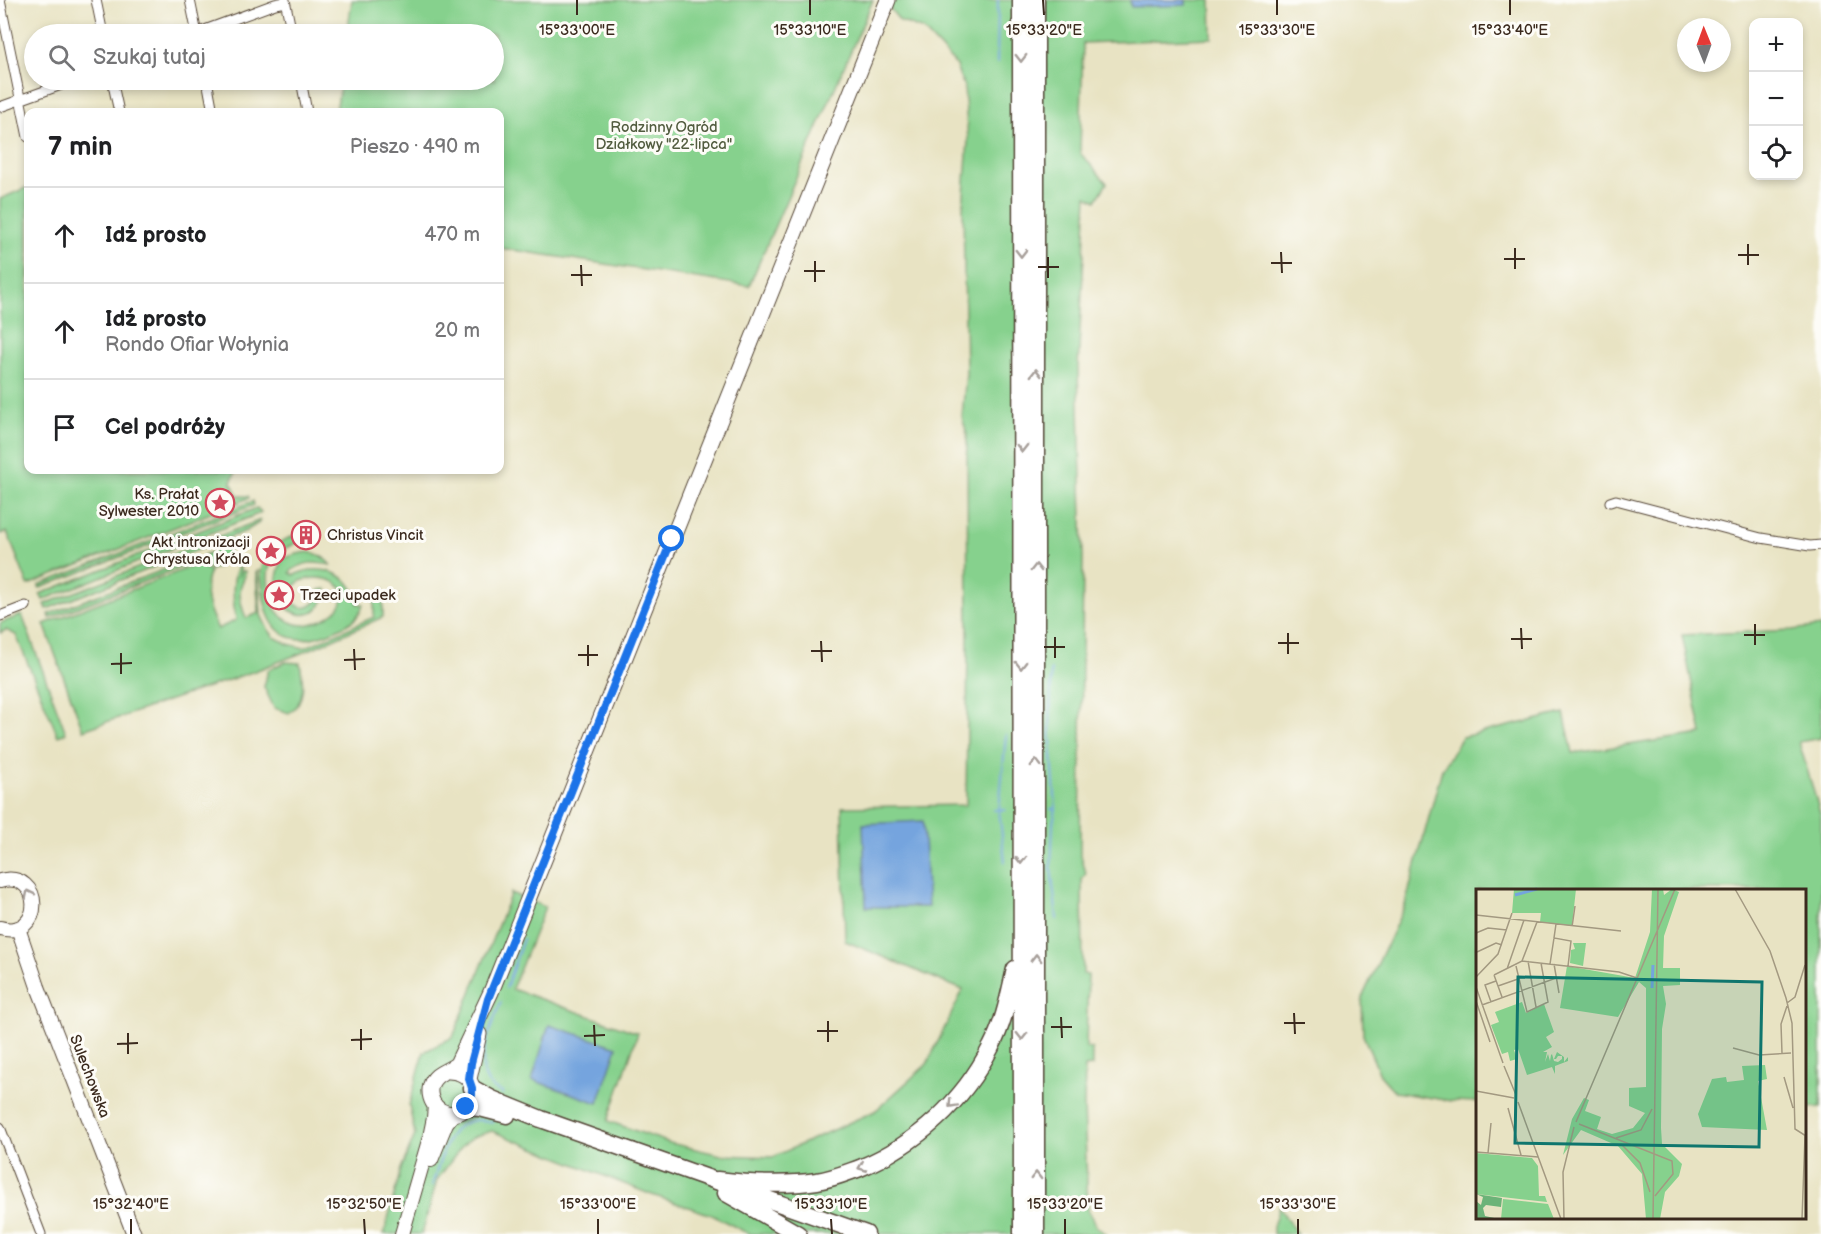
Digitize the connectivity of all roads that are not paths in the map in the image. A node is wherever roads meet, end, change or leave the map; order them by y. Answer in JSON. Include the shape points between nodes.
{"nodes":[{"id":1,"x":0,"y":0,"type":"edge"},
{"id":2,"x":96,"y":0,"type":"edge"},
{"id":3,"x":190,"y":0,"type":"edge"},
{"id":4,"x":888,"y":0,"type":"edge"},
{"id":5,"x":1021,"y":0,"type":"edge"},
{"id":6,"x":1036,"y":0,"type":"edge"},
{"id":7,"x":285,"y":1,"type":"edge"},
{"id":8,"x":1,"y":13,"type":"edge"},
{"id":9,"x":101,"y":24,"type":"edge"},
{"id":10,"x":194,"y":24,"type":"edge"},
{"id":11,"x":222,"y":24,"type":"edge"},
{"id":12,"x":290,"y":24,"type":"edge"},
{"id":13,"x":47,"y":90,"type":"edge"},
{"id":14,"x":114,"y":90,"type":"edge"},
{"id":15,"x":209,"y":90,"type":"edge"},
{"id":16,"x":302,"y":90,"type":"edge"},
{"id":17,"x":21,"y":99,"type":"junction"},
{"id":18,"x":0,"y":107,"type":"edge"},
{"id":19,"x":118,"y":108,"type":"edge"},
{"id":20,"x":212,"y":108,"type":"edge"},
{"id":21,"x":306,"y":108,"type":"edge"},
{"id":22,"x":24,"y":115,"type":"edge"},
{"id":23,"x":1610,"y":502,"type":"dead end"},
{"id":24,"x":1821,"y":545,"type":"edge"},
{"id":25,"x":26,"y":606,"type":"dead end"},
{"id":26,"x":0,"y":616,"type":"edge"},
{"id":27,"x":0,"y":881,"type":"edge"},
{"id":28,"x":0,"y":928,"type":"edge"},
{"id":29,"x":18,"y":928,"type":"junction"},
{"id":30,"x":1022,"y":936,"type":"junction"},
{"id":31,"x":488,"y":999,"type":"junction"},
{"id":32,"x":449,"y":1071,"type":"junction"},
{"id":33,"x":470,"y":1083,"type":"junction"},
{"id":34,"x":435,"y":1105,"type":"junction"},
{"id":35,"x":460,"y":1110,"type":"junction"},
{"id":36,"x":0,"y":1127,"type":"edge"},
{"id":37,"x":721,"y":1186,"type":"junction"},
{"id":38,"x":409,"y":1211,"type":"junction"},
{"id":39,"x":41,"y":1234,"type":"edge"},
{"id":40,"x":134,"y":1234,"type":"edge"},
{"id":41,"x":402,"y":1234,"type":"edge"},
{"id":42,"x":798,"y":1234,"type":"edge"},
{"id":43,"x":842,"y":1234,"type":"edge"},
{"id":44,"x":866,"y":1234,"type":"edge"},
{"id":45,"x":1022,"y":1234,"type":"edge"},
{"id":46,"x":1036,"y":1234,"type":"edge"}],
"edges":[{"from":1,"to":8,"type":"street"},
{"from":2,"to":9,"type":"street"},
{"from":3,"to":10,"type":"street"},
{"from":4,"to":31,"type":"main road"},
{"from":5,"to":30,"type":"highway","one_way":true},
{"from":46,"to":6,"type":"highway","one_way":true},
{"from":7,"to":11,"type":"street"},
{"from":7,"to":12,"type":"street"},
{"from":8,"to":17,"type":"street"},
{"from":13,"to":17,"type":"street"},
{"from":14,"to":19,"type":"street"},
{"from":15,"to":20,"type":"street"},
{"from":16,"to":21,"type":"street"},
{"from":17,"to":18,"type":"street"},
{"from":17,"to":22,"type":"street"},
{"from":23,"to":24,"type":"street","via":[[1616,500],[1761,538]]},
{"from":25,"to":26,"type":"street"},
{"from":29,"to":27,"type":"main road","one_way":true,"via":[[32,914],[32,895],[18,881]]},
{"from":28,"to":29,"type":"main road"},
{"from":29,"to":40,"type":"main road","name":"Sulechowska"},
{"from":30,"to":37,"type":"highway","one_way":true,"via":[[1005,1010],[991,1047],[973,1077],[937,1120],[880,1160],[845,1174],[818,1181]]},
{"from":30,"to":45,"type":"highway","one_way":true},
{"from":31,"to":32,"type":"main road","via":[[457,1064]]},
{"from":31,"to":33,"type":"main road","via":[[471,1063]]},
{"from":32,"to":33,"type":"main road","via":[[462,1073]]},
{"from":32,"to":34,"type":"main road","via":[[432,1082],[430,1093]]},
{"from":33,"to":35,"type":"main road","via":[[470,1101]]},
{"from":33,"to":37,"type":"highway","via":[[518,1111]]},
{"from":34,"to":35,"type":"main road","via":[[440,1110]]},
{"from":34,"to":38,"type":"main road","via":[[435,1118]]},
{"from":35,"to":37,"type":"highway","via":[[495,1111]]},
{"from":35,"to":38,"type":"main road","via":[[447,1123]]},
{"from":36,"to":39,"type":"street"},
{"from":37,"to":42,"type":"highway"},
{"from":37,"to":43,"type":"highway"},
{"from":37,"to":44,"type":"highway"},
{"from":38,"to":41,"type":"main road"}]}
